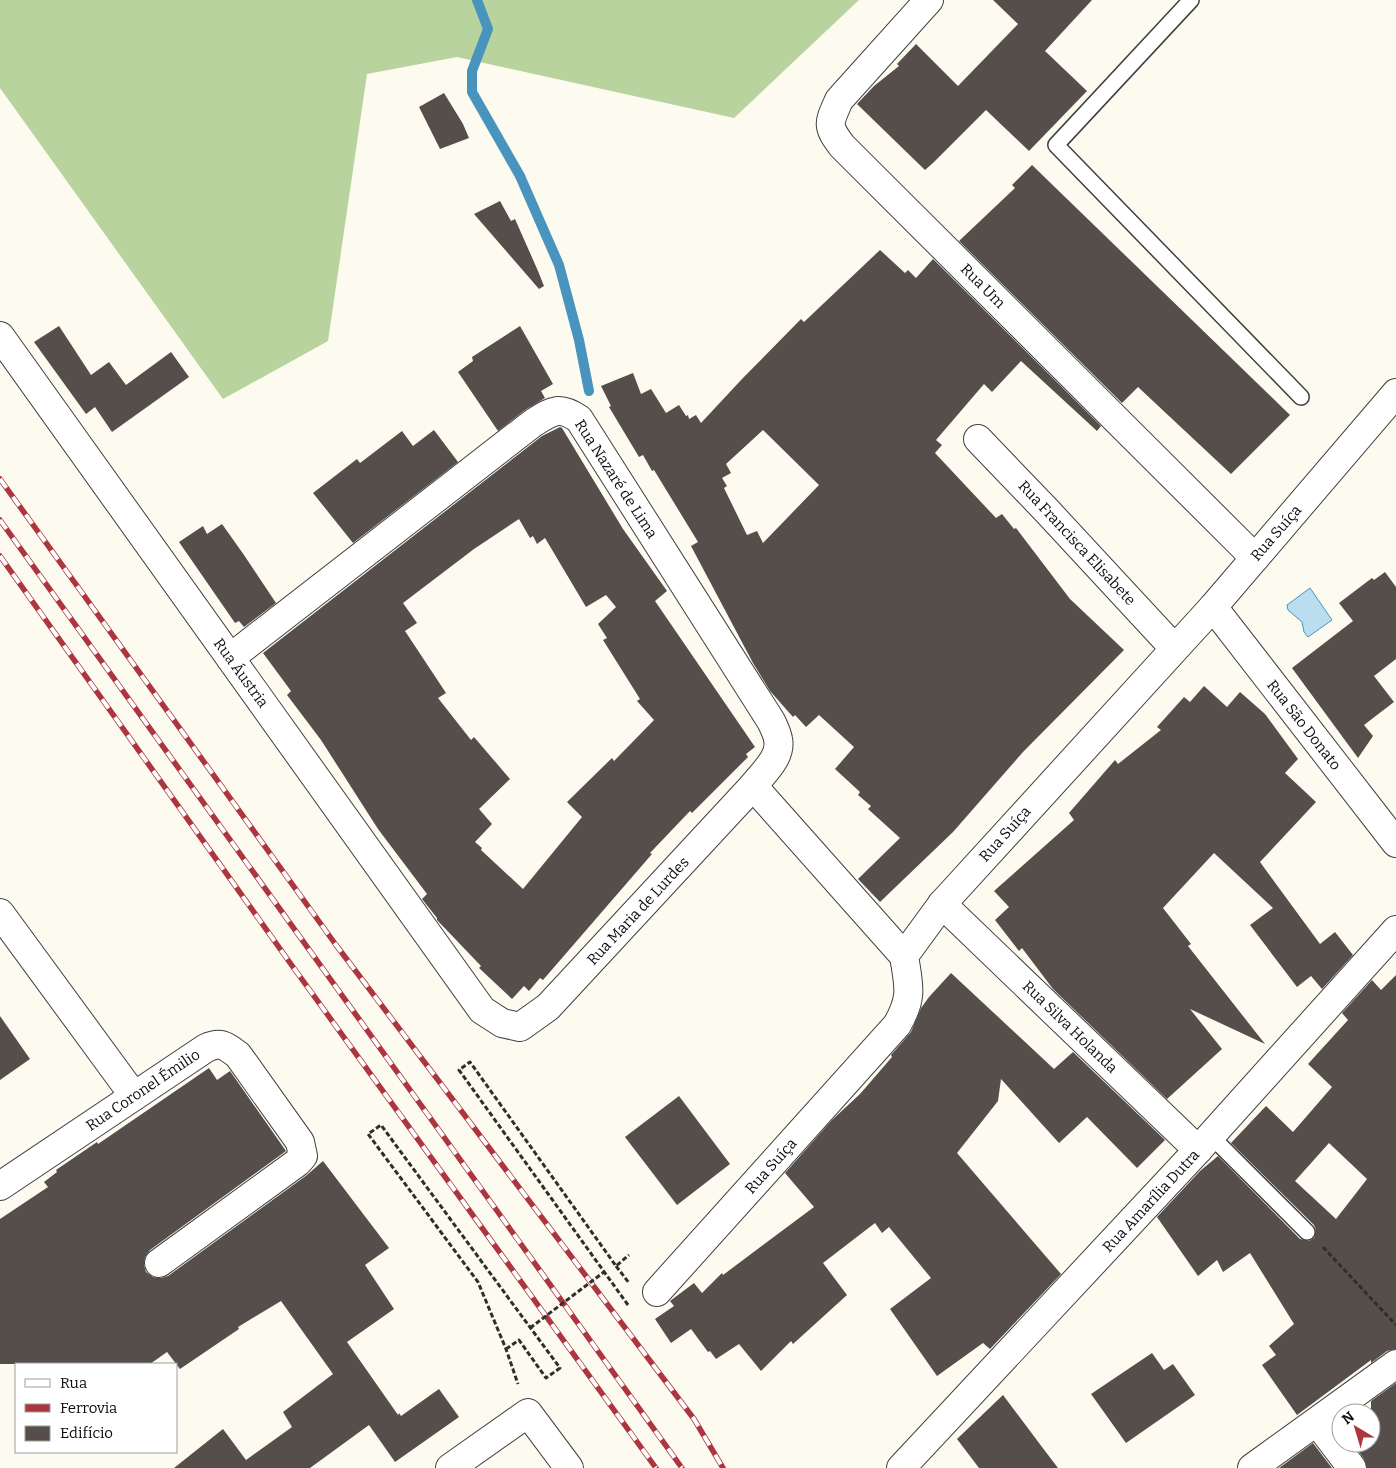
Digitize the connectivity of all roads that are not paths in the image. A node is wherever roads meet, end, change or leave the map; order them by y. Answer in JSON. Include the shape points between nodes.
{"nodes":[{"id":1,"x":929,"y":0,"type":"edge"},
{"id":2,"x":1191,"y":0,"type":"edge"},
{"id":3,"x":0,"y":336,"type":"edge"},
{"id":4,"x":1396,"y":393,"type":"edge"},
{"id":5,"x":1301,"y":397,"type":"dead end"},
{"id":6,"x":978,"y":439,"type":"dead end"},
{"id":7,"x":1255,"y":558,"type":"junction"},
{"id":8,"x":1213,"y":607,"type":"junction"},
{"id":9,"x":1174,"y":648,"type":"junction"},
{"id":10,"x":230,"y":658,"type":"junction"},
{"id":11,"x":776,"y":756,"type":"joint"},
{"id":12,"x":753,"y":786,"type":"junction"},
{"id":13,"x":1396,"y":843,"type":"edge"},
{"id":14,"x":942,"y":904,"type":"junction"},
{"id":15,"x":0,"y":913,"type":"edge"},
{"id":16,"x":1396,"y":930,"type":"edge"},
{"id":17,"x":904,"y":956,"type":"junction"},
{"id":18,"x":482,"y":1010,"type":"joint"},
{"id":19,"x":134,"y":1096,"type":"junction"},
{"id":20,"x":1204,"y":1143,"type":"junction"},
{"id":21,"x":0,"y":1186,"type":"edge"},
{"id":22,"x":1307,"y":1232,"type":"road end"},
{"id":23,"x":159,"y":1263,"type":"dead end"},
{"id":24,"x":658,"y":1292,"type":"dead end"},
{"id":25,"x":1396,"y":1364,"type":"edge"},
{"id":26,"x":1317,"y":1422,"type":"junction"},
{"id":27,"x":450,"y":1468,"type":"edge"},
{"id":28,"x":569,"y":1468,"type":"edge"},
{"id":29,"x":901,"y":1468,"type":"edge"},
{"id":30,"x":1252,"y":1468,"type":"edge"},
{"id":31,"x":1352,"y":1468,"type":"edge"}],
"edges":[{"from":1,"to":7,"type":"street","name":"Rua Um","via":[[839,100],[831,120],[831,131],[849,153]]},
{"from":2,"to":5,"type":"lane","via":[[1056,145]]},
{"from":3,"to":10,"type":"street","name":"Rua Áustria"},
{"from":4,"to":7,"type":"street","name":"Rua Suíça"},
{"from":6,"to":9,"type":"street","name":"Rua Francisca Elisabete"},
{"from":7,"to":8,"type":"street","name":"Rua Suíça"},
{"from":8,"to":9,"type":"street","name":"Rua Suíça"},
{"from":8,"to":13,"type":"street","name":"Rua São Donato"},
{"from":9,"to":14,"type":"street","name":"Rua Suíça"},
{"from":10,"to":11,"type":"street","name":"Rua Nazaré de Lima","via":[[533,424],[550,412],[567,411],[579,419],[771,721],[778,738]]},
{"from":10,"to":18,"type":"street","name":"Rua Áustria"},
{"from":11,"to":12,"type":"street","name":"Rua Maria de Lurdes"},
{"from":12,"to":17,"type":"street"},
{"from":12,"to":18,"type":"street","name":"Rua Maria de Lurdes","via":[[548,1007],[520,1027],[502,1023]]},
{"from":14,"to":17,"type":"street","name":"Rua Suíça"},
{"from":14,"to":20,"type":"street","name":"Rua Silva Holanda"},
{"from":15,"to":19,"type":"street"},
{"from":16,"to":20,"type":"street","name":"Rua Amarília Dutra"},
{"from":17,"to":24,"type":"street","name":"Rua Suíça","via":[[909,997],[897,1025]]},
{"from":19,"to":21,"type":"street","name":"Rua Coronel Émilio"},
{"from":19,"to":23,"type":"street","name":"Rua Coronel Émilio","via":[[206,1048],[215,1044],[225,1046],[238,1055],[303,1149],[303,1156],[298,1162]]},
{"from":20,"to":22,"type":"lane"},
{"from":20,"to":29,"type":"street","name":"Rua Amarília Dutra"},
{"from":25,"to":26,"type":"street"},
{"from":26,"to":30,"type":"street"},
{"from":26,"to":31,"type":"street"},
{"from":27,"to":28,"type":"street","via":[[528,1413]]}]}
